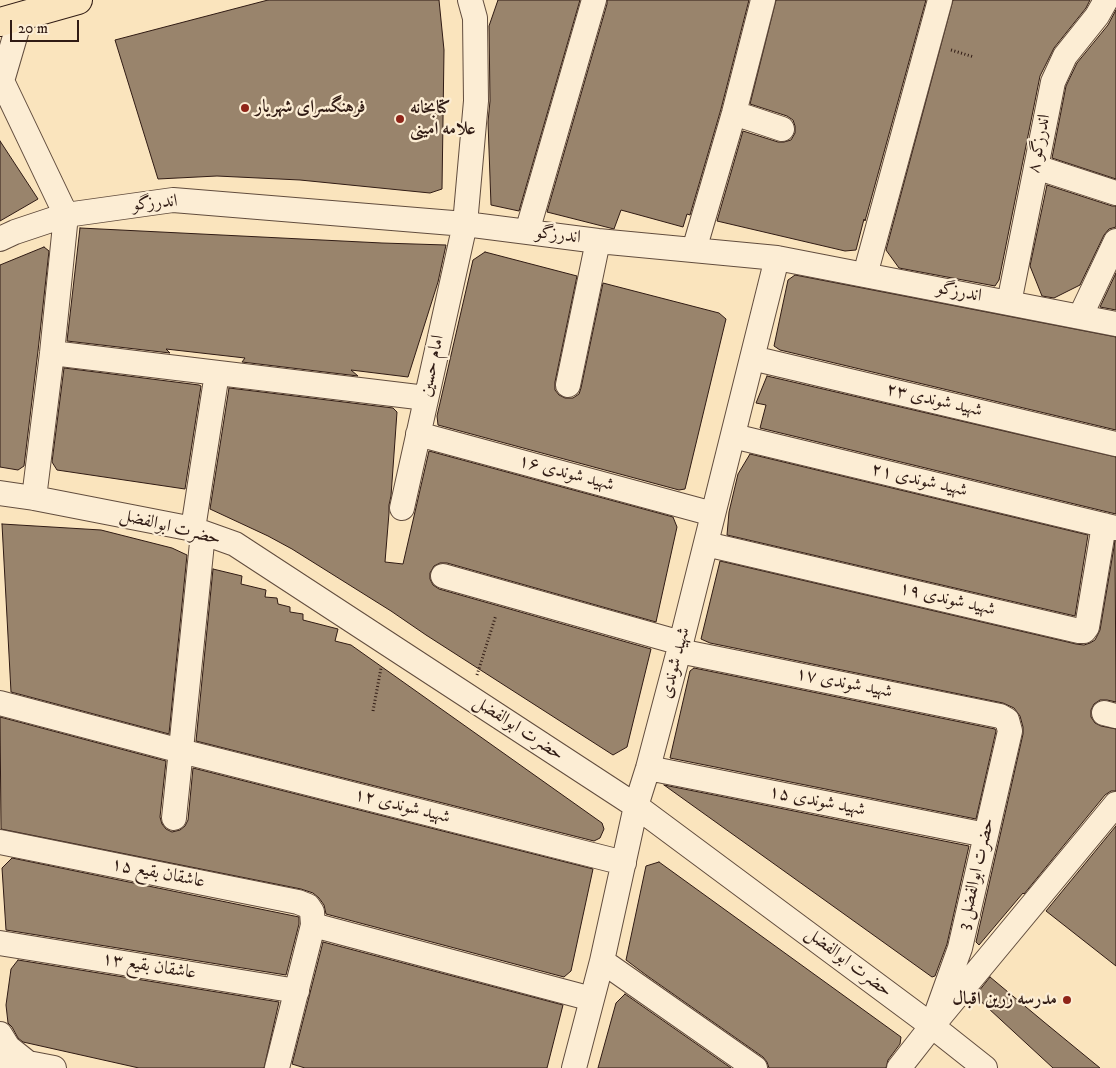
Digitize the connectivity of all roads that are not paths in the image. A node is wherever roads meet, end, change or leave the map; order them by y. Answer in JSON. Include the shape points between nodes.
{"nodes":[{"id":1,"x":78,"y":0,"type":"edge"},
{"id":2,"x":470,"y":0,"type":"edge"},
{"id":3,"x":940,"y":0,"type":"edge"},
{"id":4,"x":1106,"y":0,"type":"edge"},
{"id":5,"x":593,"y":4,"type":"edge"},
{"id":6,"x":761,"y":10,"type":"edge"},
{"id":7,"x":10,"y":19,"type":"edge"},
{"id":8,"x":1,"y":80,"type":"edge"},
{"id":9,"x":734,"y":113,"type":"junction"},
{"id":10,"x":782,"y":128,"type":"dead end"},
{"id":11,"x":1036,"y":167,"type":"junction"},
{"id":12,"x":1116,"y":194,"type":"edge"},
{"id":13,"x":66,"y":214,"type":"junction"},
{"id":14,"x":465,"y":224,"type":"junction"},
{"id":15,"x":527,"y":232,"type":"junction"},
{"id":16,"x":0,"y":239,"type":"edge"},
{"id":17,"x":598,"y":241,"type":"junction"},
{"id":18,"x":1116,"y":242,"type":"edge"},
{"id":19,"x":694,"y":250,"type":"junction"},
{"id":20,"x":777,"y":258,"type":"junction"},
{"id":21,"x":865,"y":275,"type":"junction"},
{"id":22,"x":1008,"y":303,"type":"junction"},
{"id":23,"x":1080,"y":317,"type":"junction"},
{"id":24,"x":1116,"y":324,"type":"edge"},
{"id":25,"x":52,"y":353,"type":"junction"},
{"id":26,"x":752,"y":358,"type":"junction"},
{"id":27,"x":217,"y":373,"type":"junction"},
{"id":28,"x":568,"y":385,"type":"dead end"},
{"id":29,"x":426,"y":398,"type":"junction"},
{"id":30,"x":418,"y":434,"type":"junction"},
{"id":31,"x":733,"y":436,"type":"junction"},
{"id":32,"x":1116,"y":444,"type":"edge"},
{"id":33,"x":0,"y":493,"type":"edge"},
{"id":34,"x":34,"y":498,"type":"junction"},
{"id":35,"x":402,"y":508,"type":"dead end"},
{"id":36,"x":713,"y":514,"type":"junction"},
{"id":37,"x":1110,"y":527,"type":"edge"},
{"id":38,"x":198,"y":531,"type":"junction"},
{"id":39,"x":706,"y":544,"type":"junction"},
{"id":40,"x":442,"y":576,"type":"dead end"},
{"id":41,"x":680,"y":647,"type":"junction"},
{"id":42,"x":0,"y":703,"type":"edge"},
{"id":43,"x":1008,"y":720,"type":"joint"},
{"id":44,"x":181,"y":751,"type":"junction"},
{"id":45,"x":648,"y":768,"type":"junction"},
{"id":46,"x":1116,"y":804,"type":"edge"},
{"id":47,"x":636,"y":806,"type":"junction"},
{"id":48,"x":174,"y":818,"type":"dead end"},
{"id":49,"x":986,"y":835,"type":"junction"},
{"id":50,"x":0,"y":842,"type":"edge"},
{"id":51,"x":624,"y":863,"type":"junction"},
{"id":52,"x":313,"y":918,"type":"junction"},
{"id":53,"x":0,"y":943,"type":"edge"},
{"id":54,"x":960,"y":948,"type":"junction"},
{"id":55,"x":602,"y":961,"type":"junction"},
{"id":56,"x":983,"y":966,"type":"junction"},
{"id":57,"x":297,"y":991,"type":"junction"},
{"id":58,"x":592,"y":999,"type":"junction"},
{"id":59,"x":932,"y":1026,"type":"junction"},
{"id":60,"x":0,"y":1034,"type":"edge"},
{"id":61,"x":0,"y":1061,"type":"edge"},
{"id":62,"x":29,"y":1065,"type":"edge"},
{"id":63,"x":54,"y":1068,"type":"edge"},
{"id":64,"x":277,"y":1068,"type":"edge"},
{"id":65,"x":574,"y":1068,"type":"edge"},
{"id":66,"x":755,"y":1068,"type":"edge"},
{"id":67,"x":899,"y":1068,"type":"edge"},
{"id":68,"x":986,"y":1068,"type":"edge"}],
"edges":[{"from":1,"to":7,"type":"main road"},
{"from":2,"to":14,"type":"street","name":"امام حسین","via":[[475,18],[476,101]]},
{"from":3,"to":21,"type":"street"},
{"from":4,"to":11,"type":"street","name":"اندرزگو ۸","via":[[1065,56],[1053,82]]},
{"from":5,"to":15,"type":"street"},
{"from":6,"to":9,"type":"street"},
{"from":7,"to":8,"type":"street"},
{"from":8,"to":13,"type":"street"},
{"from":9,"to":10,"type":"street"},
{"from":9,"to":19,"type":"street"},
{"from":11,"to":12,"type":"street"},
{"from":11,"to":22,"type":"street","name":"اندرزگو ۸"},
{"from":13,"to":14,"type":"street","name":"اندرزگو","via":[[173,200]]},
{"from":13,"to":16,"type":"street","name":"اندرزگو"},
{"from":13,"to":25,"type":"street"},
{"from":14,"to":15,"type":"street","name":"اندرزگو"},
{"from":14,"to":29,"type":"street","name":"امام حسین"},
{"from":15,"to":17,"type":"street","name":"اندرزگو"},
{"from":17,"to":19,"type":"street","name":"اندرزگو"},
{"from":17,"to":28,"type":"street"},
{"from":18,"to":23,"type":"street"},
{"from":19,"to":20,"type":"street","name":"اندرزگو"},
{"from":20,"to":21,"type":"street","name":"اندرزگو"},
{"from":20,"to":26,"type":"street","name":"شهید شوندی"},
{"from":21,"to":22,"type":"street","name":"اندرزگو"},
{"from":22,"to":23,"type":"street","name":"اندرزگو"},
{"from":23,"to":24,"type":"street","name":"اندرزگو"},
{"from":25,"to":27,"type":"street"},
{"from":25,"to":34,"type":"street"},
{"from":26,"to":31,"type":"street","name":"شهید شوندی"},
{"from":26,"to":32,"type":"street","name":"شهید شوندی ۲۳"},
{"from":27,"to":29,"type":"street"},
{"from":27,"to":38,"type":"street"},
{"from":29,"to":30,"type":"street","name":"امام حسین"},
{"from":30,"to":35,"type":"street","name":"امام حسین"},
{"from":30,"to":36,"type":"street","name":"شهید شوندی ۱۶"},
{"from":31,"to":36,"type":"street","name":"شهید شوندی"},
{"from":31,"to":37,"type":"street","name":"شهید شوندی ۲۱"},
{"from":33,"to":34,"type":"street","name":"حضرت ابوالفضل"},
{"from":34,"to":38,"type":"street","name":"حضرت ابوالفضل"},
{"from":36,"to":39,"type":"street","name":"شهید شوندی"},
{"from":37,"to":39,"type":"street","name":"شهید شوندی ۱۹","via":[[1087,627],[1079,631]]},
{"from":38,"to":44,"type":"street"},
{"from":38,"to":47,"type":"street","name":"حضرت ابوالفضل","via":[[235,544]]},
{"from":39,"to":41,"type":"street","name":"شهید شوندی"},
{"from":40,"to":41,"type":"street","name":"شهید شوندی ۱۷"},
{"from":41,"to":43,"type":"street","name":"شهید شوندی ۱۷"},
{"from":41,"to":45,"type":"street","name":"شهید شوندی"},
{"from":42,"to":44,"type":"street","name":"شهید شوندی ۱۲"},
{"from":43,"to":49,"type":"street","name":"حضرت ابوالفضل 3","via":[[1010,731]]},
{"from":44,"to":48,"type":"street"},
{"from":44,"to":51,"type":"street","name":"شهید شوندی ۱۲"},
{"from":45,"to":47,"type":"street","name":"شهید شوندی"},
{"from":45,"to":49,"type":"street","name":"شهید شوندی ۱۵"},
{"from":46,"to":56,"type":"street"},
{"from":47,"to":51,"type":"street","name":"شهید شوندی"},
{"from":47,"to":59,"type":"street","name":"حضرت ابوالفضل"},
{"from":49,"to":54,"type":"street","name":"حضرت ابوالفضل 3"},
{"from":50,"to":52,"type":"street","name":"عاشقان بقیع ۱۵","via":[[298,902],[308,906]]},
{"from":51,"to":55,"type":"street","name":"شهید شوندی"},
{"from":52,"to":57,"type":"street"},
{"from":52,"to":58,"type":"street","name":"عاشقان بقیع ۱۵"},
{"from":53,"to":57,"type":"street","name":"عاشقان بقیع ۱۳"},
{"from":54,"to":56,"type":"street"},
{"from":54,"to":59,"type":"street","name":"حضرت ابوالفضل 3"},
{"from":55,"to":58,"type":"street","name":"شهید شوندی"},
{"from":55,"to":66,"type":"street"},
{"from":56,"to":59,"type":"street"},
{"from":57,"to":64,"type":"street"},
{"from":58,"to":65,"type":"street","name":"شهید شوندی"},
{"from":59,"to":67,"type":"street"},
{"from":59,"to":68,"type":"street","name":"حضرت ابوالفضل"},
{"from":60,"to":62,"type":"street","via":[[8,1047]]},
{"from":61,"to":62,"type":"street"},
{"from":62,"to":63,"type":"street"}]}
